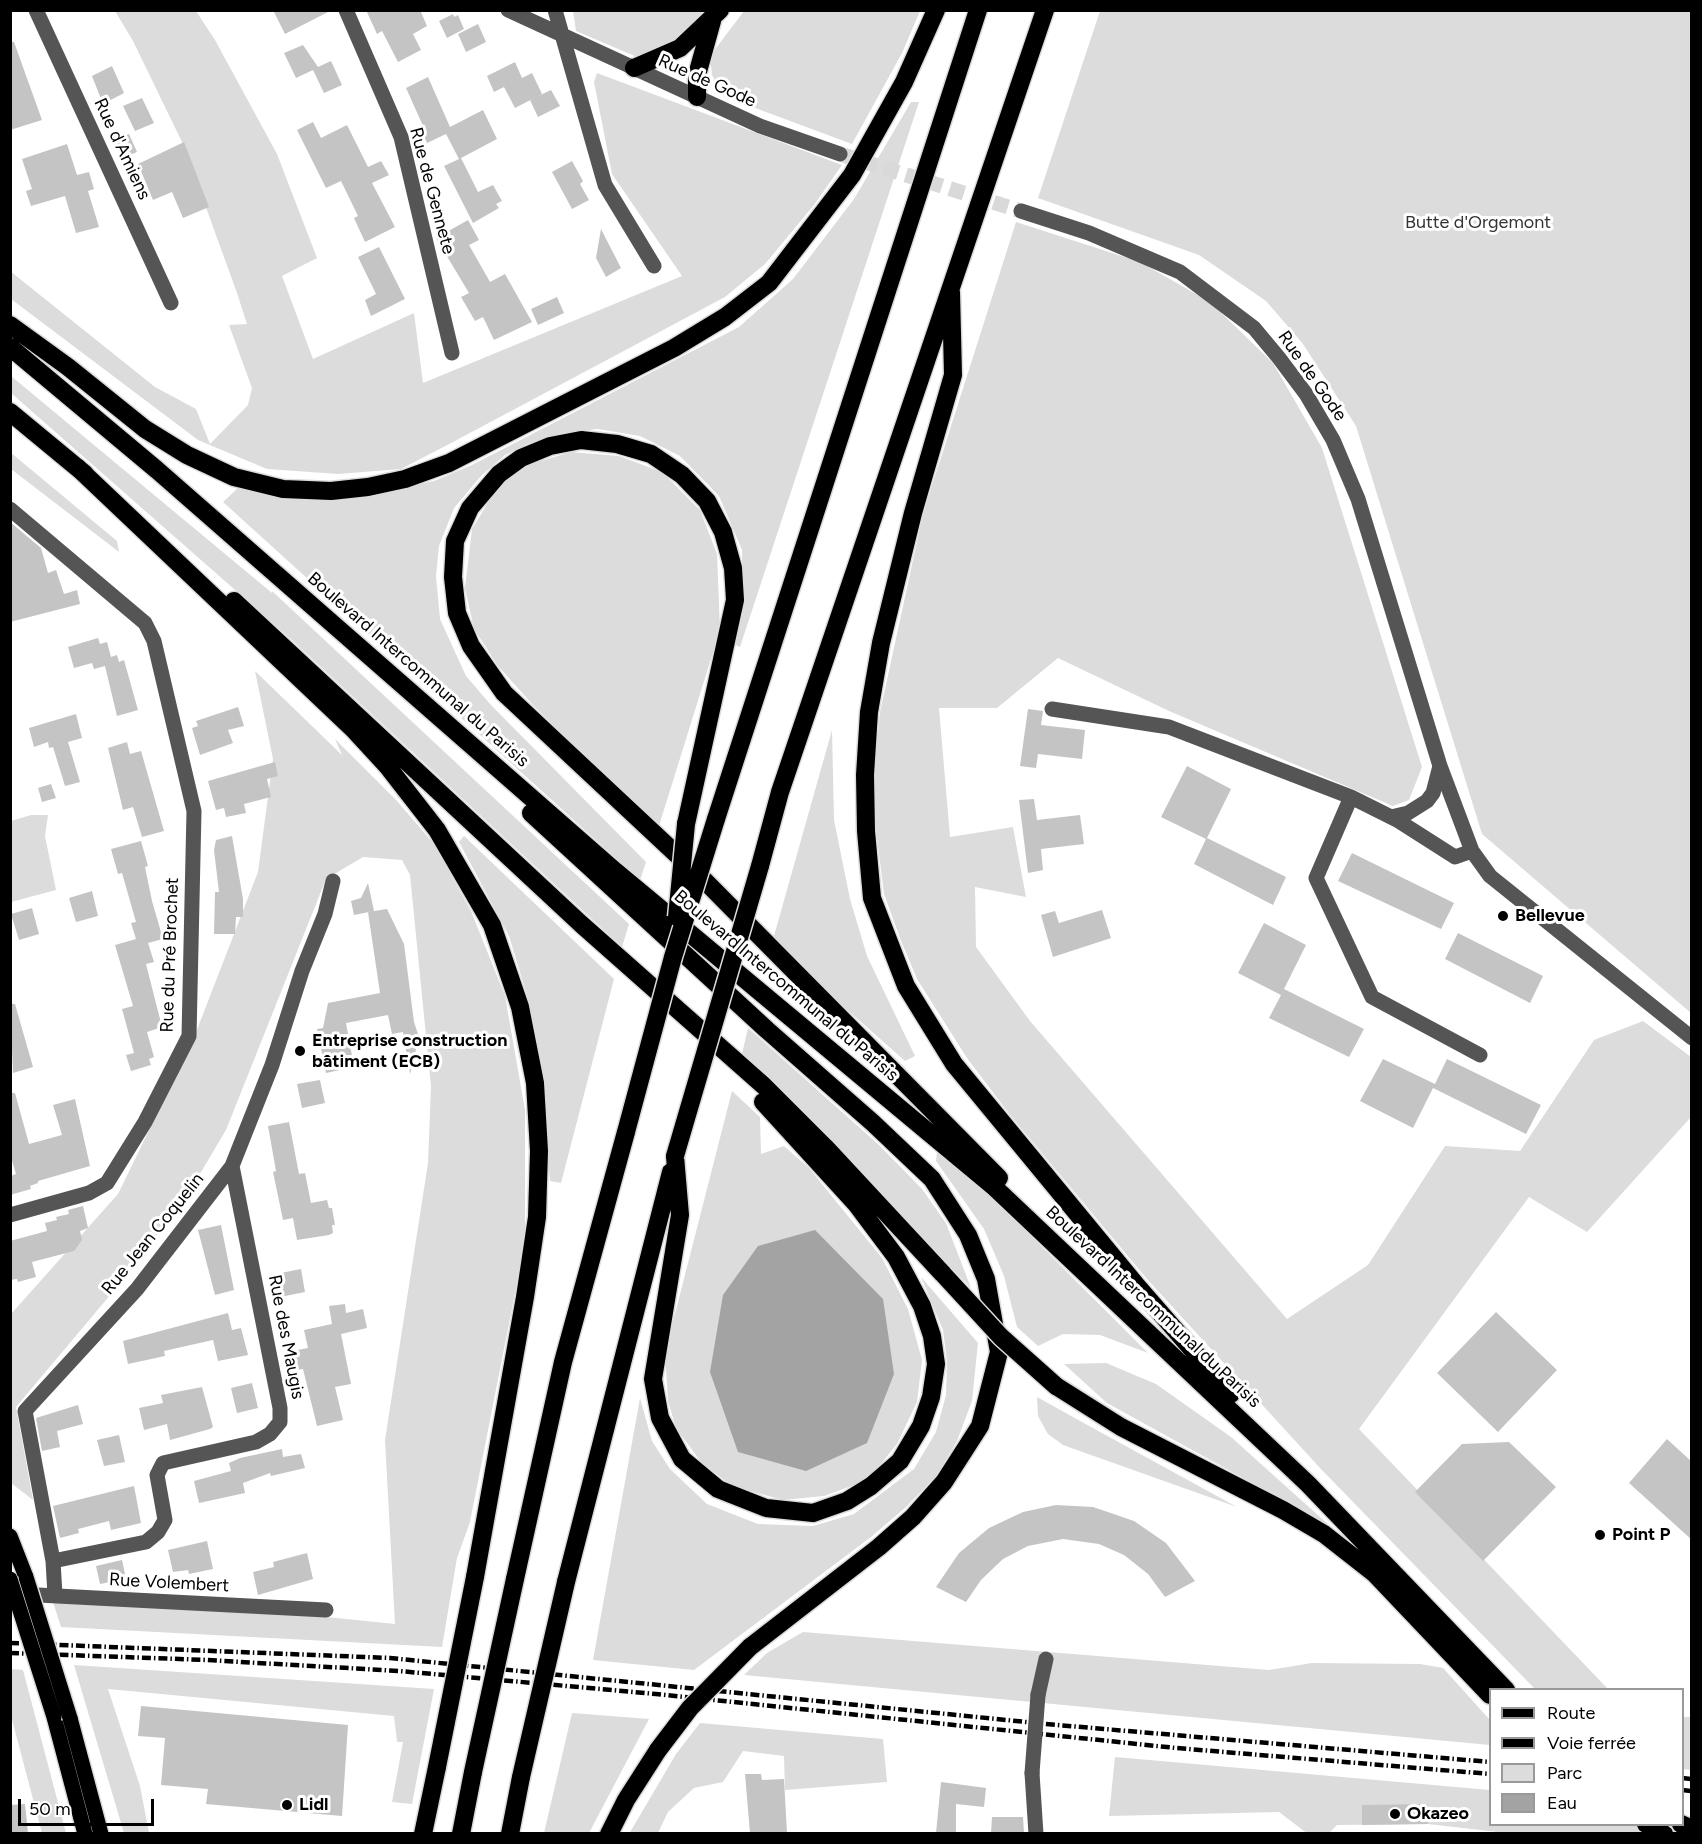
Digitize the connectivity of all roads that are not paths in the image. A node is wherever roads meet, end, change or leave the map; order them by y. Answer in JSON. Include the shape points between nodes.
{"nodes":[{"id":1,"x":36,"y":10,"type":"edge"},
{"id":2,"x":346,"y":10,"type":"edge"},
{"id":3,"x":508,"y":10,"type":"edge"},
{"id":4,"x":555,"y":10,"type":"edge"},
{"id":5,"x":936,"y":10,"type":"edge"},
{"id":6,"x":978,"y":10,"type":"edge"},
{"id":7,"x":1045,"y":10,"type":"edge"},
{"id":8,"x":716,"y":15,"type":"edge"},
{"id":9,"x":561,"y":36,"type":"junction"},
{"id":10,"x":634,"y":69,"type":"junction"},
{"id":11,"x":697,"y":98,"type":"junction"},
{"id":12,"x":840,"y":154,"type":"tunnel mouth"},
{"id":13,"x":1021,"y":211,"type":"tunnel mouth"},
{"id":14,"x":654,"y":266,"type":"dead end"},
{"id":15,"x":951,"y":292,"type":"junction"},
{"id":16,"x":171,"y":303,"type":"dead end"},
{"id":17,"x":10,"y":325,"type":"edge"},
{"id":18,"x":10,"y":347,"type":"edge"},
{"id":19,"x":452,"y":353,"type":"dead end"},
{"id":20,"x":10,"y":412,"type":"edge"},
{"id":21,"x":77,"y":467,"type":"junction"},
{"id":22,"x":10,"y":509,"type":"edge"},
{"id":23,"x":285,"y":582,"type":"junction"},
{"id":24,"x":1052,"y":709,"type":"dead end"},
{"id":25,"x":1440,"y":765,"type":"junction"},
{"id":26,"x":1351,"y":797,"type":"junction"},
{"id":27,"x":1391,"y":817,"type":"junction"},
{"id":28,"x":1472,"y":851,"type":"junction"},
{"id":29,"x":333,"y":881,"type":"dead end"},
{"id":30,"x":581,"y":924,"type":"junction"},
{"id":31,"x":673,"y":957,"type":"junction"},
{"id":32,"x":1692,"y":1038,"type":"edge"},
{"id":33,"x":1480,"y":1055,"type":"dead end"},
{"id":34,"x":675,"y":1156,"type":"junction"},
{"id":35,"x":232,"y":1166,"type":"junction"},
{"id":36,"x":10,"y":1215,"type":"edge"},
{"id":37,"x":1142,"y":1326,"type":"junction"},
{"id":38,"x":1308,"y":1484,"type":"junction"},
{"id":39,"x":10,"y":1536,"type":"edge"},
{"id":40,"x":53,"y":1561,"type":"junction"},
{"id":41,"x":18,"y":1578,"type":"edge"},
{"id":42,"x":10,"y":1593,"type":"edge"},
{"id":43,"x":55,"y":1595,"type":"junction"},
{"id":44,"x":326,"y":1610,"type":"dead end"},
{"id":45,"x":1046,"y":1659,"type":"dead end"},
{"id":46,"x":1470,"y":1664,"type":"junction"},
{"id":47,"x":1505,"y":1688,"type":"edge"},
{"id":48,"x":1489,"y":1692,"type":"edge"},
{"id":49,"x":1650,"y":1826,"type":"edge"},
{"id":50,"x":85,"y":1833,"type":"edge"},
{"id":51,"x":101,"y":1833,"type":"edge"},
{"id":52,"x":423,"y":1833,"type":"edge"},
{"id":53,"x":461,"y":1833,"type":"edge"},
{"id":54,"x":510,"y":1833,"type":"edge"},
{"id":55,"x":609,"y":1833,"type":"edge"},
{"id":56,"x":1036,"y":1833,"type":"edge"},
{"id":57,"x":1664,"y":1833,"type":"edge"}],
"edges":[{"from":1,"to":16,"type":"street","name":"Rue d'Amiens"},
{"from":2,"to":19,"type":"street","name":"Rue de Gennete","via":[[400,137]]},
{"from":3,"to":9,"type":"street","name":"Rue de Gode"},
{"from":4,"to":9,"type":"street"},
{"from":5,"to":17,"type":"highway","via":[[904,82],[852,175],[769,283],[725,317],[674,348],[449,464],[368,487],[331,491],[283,489],[234,477],[145,429]]},
{"from":6,"to":31,"type":"highway","bridge":true},
{"from":7,"to":15,"type":"highway"},
{"from":8,"to":10,"type":"highway","via":[[680,48]]},
{"from":8,"to":11,"type":"highway","via":[[697,75]]},
{"from":9,"to":10,"type":"street","name":"Rue de Gode"},
{"from":9,"to":14,"type":"street","via":[[605,185]]},
{"from":10,"to":11,"type":"street","name":"Rue de Gode"},
{"from":11,"to":12,"type":"street","name":"Rue de Gode","via":[[760,126]]},
{"from":13,"to":25,"type":"street","name":"Rue de Gode","via":[[1089,233],[1180,272],[1254,328],[1279,358],[1333,440],[1358,499]]},
{"from":15,"to":34,"type":"highway","bridge":true,"via":[[780,792]]},
{"from":15,"to":38,"type":"highway","via":[[953,375],[913,513],[881,643],[869,712],[864,775],[872,898],[906,986],[954,1064],[1137,1286]]},
{"from":18,"to":23,"type":"highway","name":"Boulevard Intercommunal du Parisis"},
{"from":20,"to":21,"type":"highway","name":"Boulevard Intercommunal du Parisis"},
{"from":21,"to":30,"type":"highway","name":"Boulevard Intercommunal du Parisis","via":[[267,629]]},
{"from":21,"to":52,"type":"highway","bridge":true,"via":[[345,721],[388,767],[437,830],[492,925],[520,1007],[535,1083],[537,1217],[475,1577]]},
{"from":22,"to":36,"type":"street","name":"Rue du Pré Brochet","via":[[145,623],[154,641],[194,811],[189,1036],[145,1122],[107,1183],[89,1193]]},
{"from":23,"to":37,"type":"highway","name":"Boulevard Intercommunal du Parisis","via":[[615,872],[993,1186]]},
{"from":23,"to":55,"type":"highway","bridge":true,"via":[[578,858],[932,1179],[968,1235],[986,1279],[999,1352],[980,1426],[944,1482],[913,1517],[750,1647],[690,1708],[658,1750]]},
{"from":24,"to":26,"type":"street","via":[[1168,727]]},
{"from":25,"to":27,"type":"street","via":[[1427,801],[1408,813]]},
{"from":25,"to":28,"type":"street","name":"Rue de Gode"},
{"from":26,"to":27,"type":"street"},
{"from":26,"to":33,"type":"street","via":[[1316,878],[1372,997]]},
{"from":27,"to":28,"type":"street","via":[[1455,857]]},
{"from":28,"to":32,"type":"street","name":"Rue de Gode","via":[[1490,876]]},
{"from":29,"to":35,"type":"street","name":"Rue Jean Coquelin","via":[[272,1065]]},
{"from":30,"to":34,"type":"highway","via":[[809,1150],[896,1257],[922,1305],[936,1365],[921,1426],[900,1461],[847,1501],[813,1513],[766,1508],[718,1489],[682,1459],[660,1418],[653,1379],[680,1215]]},
{"from":30,"to":46,"type":"highway","name":"Boulevard Intercommunal du Parisis","bridge":true,"via":[[764,1086],[1001,1337],[1056,1386],[1120,1427],[1324,1534],[1374,1574]]},
{"from":31,"to":37,"type":"highway","bridge":true,"via":[[686,824],[735,600],[733,567],[723,532],[707,501],[682,475],[651,454],[617,444],[581,440],[550,446],[521,458],[499,474],[470,508],[455,541],[457,613],[471,646],[504,693],[705,881]]},
{"from":31,"to":53,"type":"highway","bridge":true,"via":[[563,1362]]},
{"from":34,"to":54,"type":"highway","bridge":true,"via":[[566,1582]]},
{"from":35,"to":40,"type":"street","name":"Rue Jean Coquelin","via":[[137,1289],[25,1411]]},
{"from":35,"to":40,"type":"street","name":"Rue des Maugis","via":[[280,1422],[256,1442],[163,1463],[157,1475],[165,1520],[146,1542]]},
{"from":37,"to":38,"type":"highway","name":"Boulevard Intercommunal du Parisis"},
{"from":38,"to":46,"type":"highway","name":"Boulevard Intercommunal du Parisis"},
{"from":39,"to":41,"type":"main road"},
{"from":40,"to":43,"type":"street","name":"Rue Jean Coquelin"},
{"from":41,"to":50,"type":"main road","bridge":true},
{"from":41,"to":51,"type":"main road","bridge":true,"via":[[70,1718]]},
{"from":42,"to":43,"type":"street","name":"Rue Volembert"},
{"from":43,"to":44,"type":"street","name":"Rue Volembert"},
{"from":45,"to":56,"type":"street","bridge":true,"via":[[1038,1695],[1032,1773]]},
{"from":46,"to":47,"type":"highway","name":"Boulevard Intercommunal du Parisis"},
{"from":46,"to":48,"type":"highway","name":"Boulevard Intercommunal du Parisis"},
{"from":49,"to":57,"type":"highway"}]}
